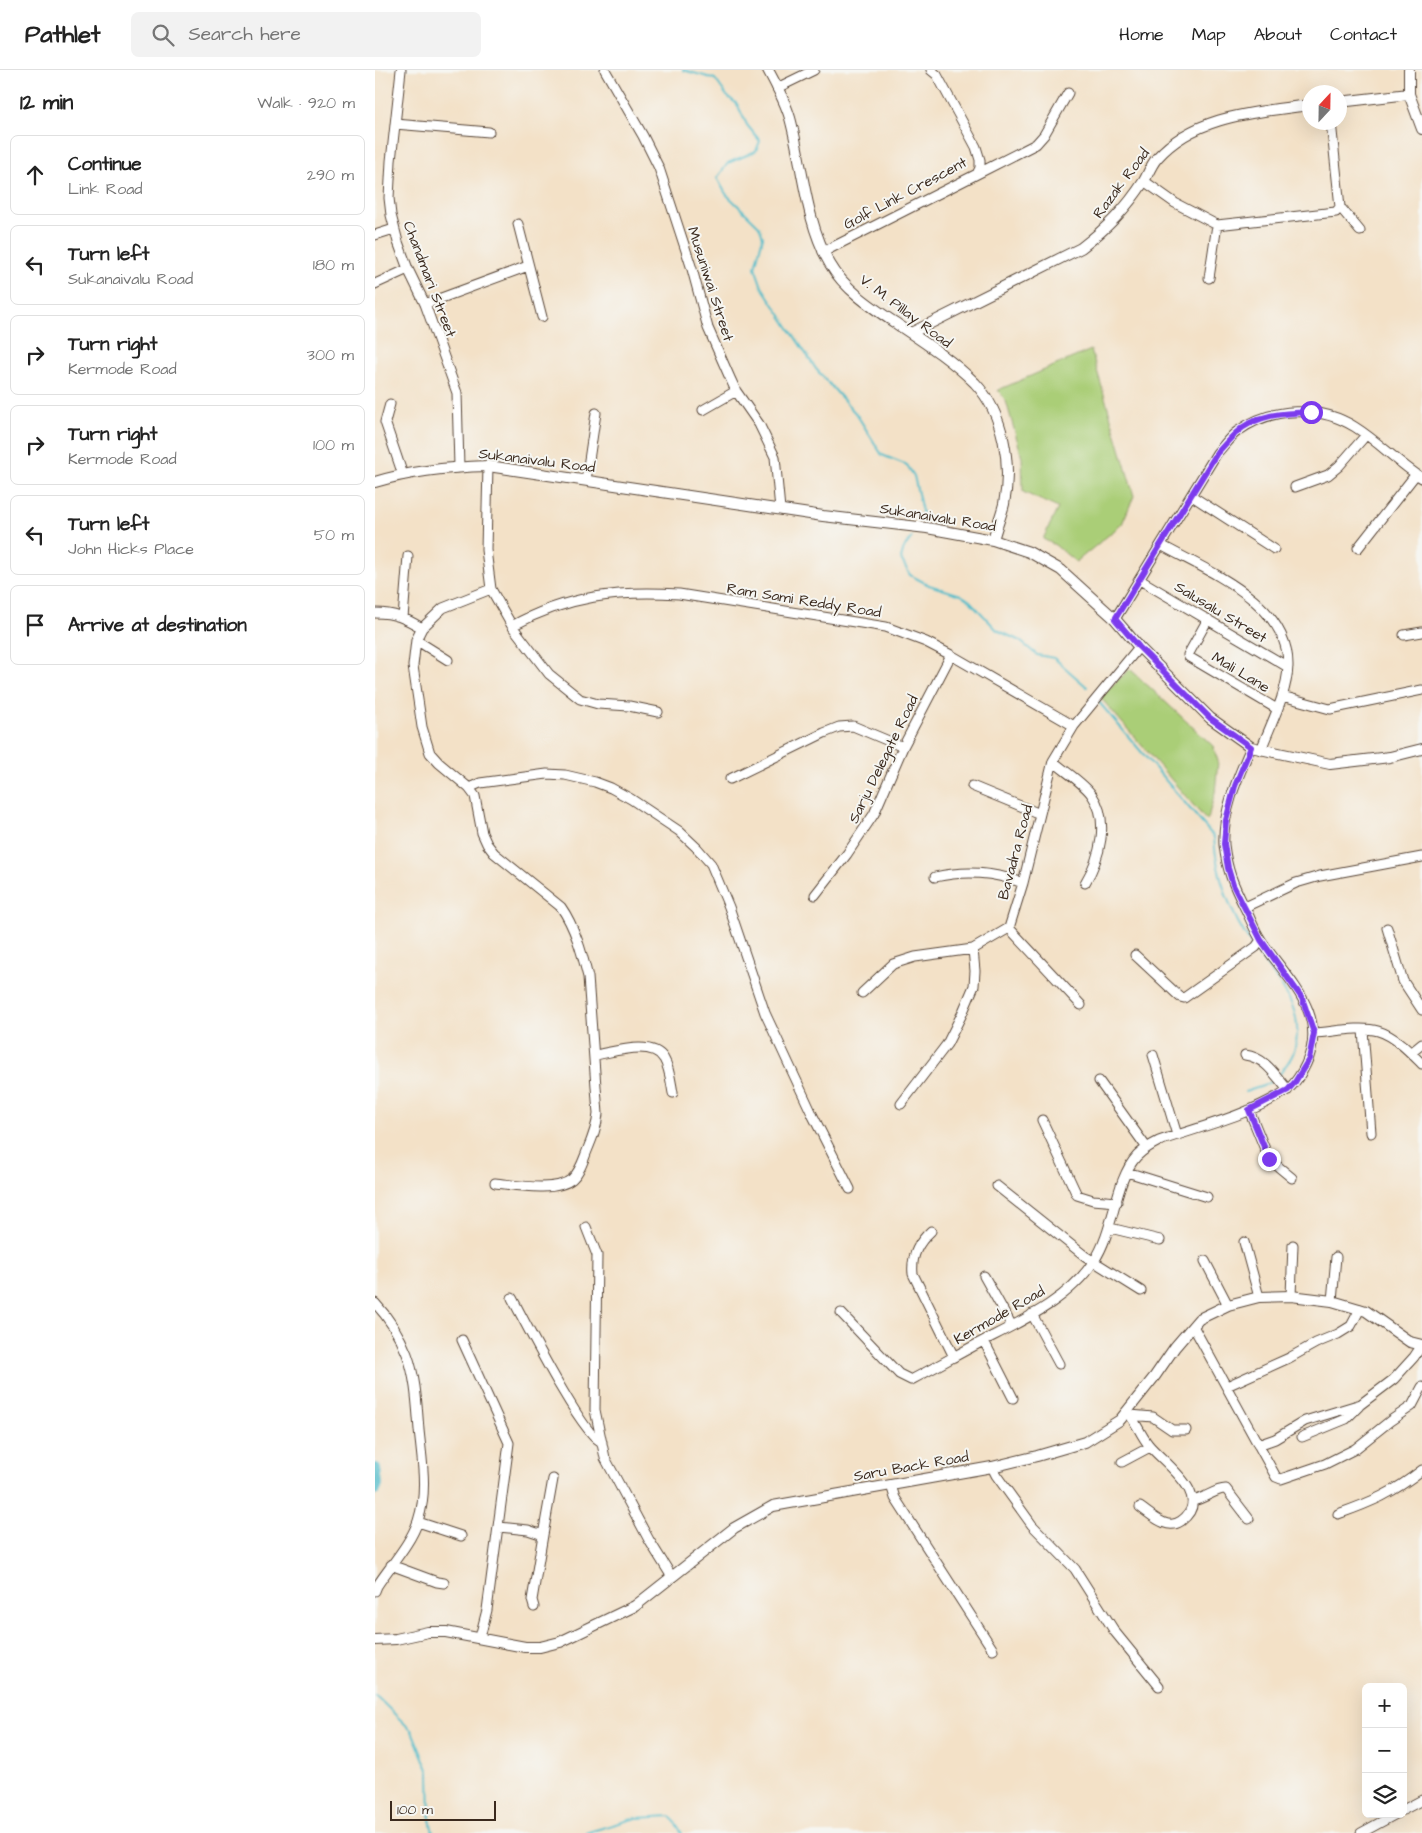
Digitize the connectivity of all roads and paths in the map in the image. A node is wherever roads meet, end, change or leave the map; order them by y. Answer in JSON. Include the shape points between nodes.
{"nodes":[{"id":1,"x":401,"y":70,"type":"edge"},
{"id":2,"x":605,"y":70,"type":"edge"},
{"id":3,"x":768,"y":70,"type":"edge"},
{"id":4,"x":814,"y":70,"type":"edge"},
{"id":5,"x":931,"y":70,"type":"edge"},
{"id":6,"x":1409,"y":70,"type":"edge"},
{"id":7,"x":777,"y":88,"type":"junction"},
{"id":8,"x":1067,"y":93,"type":"dead end"},
{"id":9,"x":1409,"y":94,"type":"junction"},
{"id":10,"x":1347,"y":101,"type":"edge"},
{"id":11,"x":1302,"y":106,"type":"edge"},
{"id":12,"x":395,"y":124,"type":"junction"},
{"id":13,"x":1422,"y":129,"type":"edge"},
{"id":14,"x":1332,"y":130,"type":"edge"},
{"id":15,"x":489,"y":132,"type":"dead end"},
{"id":16,"x":977,"y":174,"type":"junction"},
{"id":17,"x":1144,"y":181,"type":"junction"},
{"id":18,"x":1340,"y":207,"type":"junction"},
{"id":19,"x":518,"y":224,"type":"dead end"},
{"id":20,"x":1217,"y":226,"type":"junction"},
{"id":21,"x":394,"y":229,"type":"junction"},
{"id":22,"x":1361,"y":231,"type":"dead end"},
{"id":23,"x":375,"y":235,"type":"edge"},
{"id":24,"x":823,"y":252,"type":"junction"},
{"id":25,"x":528,"y":266,"type":"junction"},
{"id":26,"x":408,"y":269,"type":"junction"},
{"id":27,"x":1209,"y":278,"type":"dead end"},
{"id":28,"x":375,"y":284,"type":"edge"},
{"id":29,"x":425,"y":304,"type":"junction"},
{"id":30,"x":542,"y":317,"type":"dead end"},
{"id":31,"x":911,"y":333,"type":"junction"},
{"id":32,"x":736,"y":391,"type":"junction"},
{"id":33,"x":390,"y":404,"type":"dead end"},
{"id":34,"x":703,"y":410,"type":"dead end"},
{"id":35,"x":596,"y":413,"type":"dead end"},
{"id":36,"x":1366,"y":435,"type":"junction"},
{"id":37,"x":488,"y":466,"type":"junction"},
{"id":38,"x":459,"y":467,"type":"junction"},
{"id":39,"x":403,"y":475,"type":"junction"},
{"id":40,"x":1419,"y":476,"type":"edge"},
{"id":41,"x":586,"y":480,"type":"junction"},
{"id":42,"x":375,"y":482,"type":"edge"},
{"id":43,"x":1295,"y":487,"type":"dead end"},
{"id":44,"x":1192,"y":496,"type":"junction"},
{"id":45,"x":780,"y":509,"type":"junction"},
{"id":46,"x":993,"y":540,"type":"junction"},
{"id":47,"x":1161,"y":545,"type":"junction"},
{"id":48,"x":1274,"y":548,"type":"dead end"},
{"id":49,"x":1358,"y":548,"type":"dead end"},
{"id":50,"x":408,"y":556,"type":"dead end"},
{"id":51,"x":1140,"y":580,"type":"junction"},
{"id":52,"x":491,"y":589,"type":"junction"},
{"id":53,"x":375,"y":613,"type":"edge"},
{"id":54,"x":403,"y":618,"type":"junction"},
{"id":55,"x":1115,"y":619,"type":"junction"},
{"id":56,"x":1208,"y":619,"type":"junction"},
{"id":57,"x":512,"y":626,"type":"junction"},
{"id":58,"x":422,"y":628,"type":"junction"},
{"id":59,"x":1422,"y":632,"type":"edge"},
{"id":60,"x":1404,"y":635,"type":"dead end"},
{"id":61,"x":416,"y":640,"type":"junction"},
{"id":62,"x":1139,"y":647,"type":"junction"},
{"id":63,"x":951,"y":655,"type":"junction"},
{"id":64,"x":448,"y":660,"type":"dead end"},
{"id":65,"x":1288,"y":667,"type":"junction"},
{"id":66,"x":1422,"y":690,"type":"edge"},
{"id":67,"x":1282,"y":696,"type":"junction"},
{"id":68,"x":1277,"y":709,"type":"junction"},
{"id":69,"x":658,"y":712,"type":"dead end"},
{"id":70,"x":1074,"y":726,"type":"junction"},
{"id":71,"x":903,"y":747,"type":"junction"},
{"id":72,"x":1256,"y":748,"type":"junction"},
{"id":73,"x":1422,"y":749,"type":"edge"},
{"id":74,"x":1053,"y":761,"type":"junction"},
{"id":75,"x":730,"y":779,"type":"dead end"},
{"id":76,"x":972,"y":786,"type":"dead end"},
{"id":77,"x":469,"y":788,"type":"junction"},
{"id":78,"x":1040,"y":814,"type":"junction"},
{"id":79,"x":1422,"y":857,"type":"edge"},
{"id":80,"x":935,"y":877,"type":"dead end"},
{"id":81,"x":1023,"y":883,"type":"junction"},
{"id":82,"x":1085,"y":883,"type":"dead end"},
{"id":83,"x":815,"y":895,"type":"dead end"},
{"id":84,"x":1245,"y":907,"type":"junction"},
{"id":85,"x":1009,"y":928,"type":"junction"},
{"id":86,"x":1387,"y":928,"type":"dead end"},
{"id":87,"x":1255,"y":946,"type":"junction"},
{"id":88,"x":973,"y":949,"type":"junction"},
{"id":89,"x":1135,"y":955,"type":"dead end"},
{"id":90,"x":862,"y":993,"type":"dead end"},
{"id":91,"x":1081,"y":1005,"type":"dead end"},
{"id":92,"x":1422,"y":1010,"type":"edge"},
{"id":93,"x":1363,"y":1030,"type":"junction"},
{"id":94,"x":1314,"y":1033,"type":"junction"},
{"id":95,"x":1422,"y":1044,"type":"edge"},
{"id":96,"x":1411,"y":1053,"type":"junction"},
{"id":97,"x":595,"y":1055,"type":"junction"},
{"id":98,"x":1245,"y":1055,"type":"dead end"},
{"id":99,"x":1153,"y":1056,"type":"dead end"},
{"id":100,"x":1422,"y":1064,"type":"edge"},
{"id":101,"x":1099,"y":1081,"type":"dead end"},
{"id":102,"x":1288,"y":1090,"type":"junction"},
{"id":103,"x":673,"y":1094,"type":"dead end"},
{"id":104,"x":901,"y":1104,"type":"dead end"},
{"id":105,"x":1249,"y":1110,"type":"junction"},
{"id":106,"x":1042,"y":1120,"type":"dead end"},
{"id":107,"x":1371,"y":1133,"type":"dead end"},
{"id":108,"x":1177,"y":1135,"type":"junction"},
{"id":109,"x":1147,"y":1148,"type":"junction"},
{"id":110,"x":1127,"y":1172,"type":"junction"},
{"id":111,"x":1292,"y":1178,"type":"dead end"},
{"id":112,"x":495,"y":1183,"type":"dead end"},
{"id":113,"x":997,"y":1186,"type":"dead end"},
{"id":114,"x":850,"y":1189,"type":"dead end"},
{"id":115,"x":1207,"y":1197,"type":"dead end"},
{"id":116,"x":1117,"y":1202,"type":"junction"},
{"id":117,"x":586,"y":1227,"type":"dead end"},
{"id":118,"x":1111,"y":1228,"type":"junction"},
{"id":119,"x":931,"y":1230,"type":"dead end"},
{"id":120,"x":1161,"y":1240,"type":"dead end"},
{"id":121,"x":1244,"y":1242,"type":"dead end"},
{"id":122,"x":1293,"y":1245,"type":"dead end"},
{"id":123,"x":1336,"y":1257,"type":"dead end"},
{"id":124,"x":1095,"y":1261,"type":"junction"},
{"id":125,"x":1205,"y":1261,"type":"dead end"},
{"id":126,"x":984,"y":1276,"type":"dead end"},
{"id":127,"x":1141,"y":1290,"type":"dead end"},
{"id":128,"x":1291,"y":1296,"type":"junction"},
{"id":129,"x":1259,"y":1297,"type":"junction"},
{"id":130,"x":512,"y":1298,"type":"dead end"},
{"id":131,"x":1332,"y":1301,"type":"junction"},
{"id":132,"x":375,"y":1303,"type":"edge"},
{"id":133,"x":1229,"y":1305,"type":"junction"},
{"id":134,"x":1360,"y":1309,"type":"junction"},
{"id":135,"x":841,"y":1312,"type":"dead end"},
{"id":136,"x":1032,"y":1314,"type":"junction"},
{"id":137,"x":1012,"y":1326,"type":"junction"},
{"id":138,"x":1193,"y":1326,"type":"junction"},
{"id":139,"x":462,"y":1340,"type":"dead end"},
{"id":140,"x":984,"y":1341,"type":"junction"},
{"id":141,"x":1422,"y":1345,"type":"edge"},
{"id":142,"x":954,"y":1357,"type":"junction"},
{"id":143,"x":1059,"y":1364,"type":"dead end"},
{"id":144,"x":1227,"y":1386,"type":"junction"},
{"id":145,"x":1422,"y":1387,"type":"edge"},
{"id":146,"x":1013,"y":1398,"type":"dead end"},
{"id":147,"x":1361,"y":1404,"type":"junction"},
{"id":148,"x":1129,"y":1413,"type":"junction"},
{"id":149,"x":1185,"y":1430,"type":"dead end"},
{"id":150,"x":1301,"y":1436,"type":"dead end"},
{"id":151,"x":602,"y":1442,"type":"junction"},
{"id":152,"x":1258,"y":1445,"type":"junction"},
{"id":153,"x":1150,"y":1447,"type":"junction"},
{"id":154,"x":1122,"y":1462,"type":"dead end"},
{"id":155,"x":992,"y":1467,"type":"junction"},
{"id":156,"x":1422,"y":1470,"type":"edge"},
{"id":157,"x":553,"y":1479,"type":"dead end"},
{"id":158,"x":891,"y":1485,"type":"junction"},
{"id":159,"x":1193,"y":1501,"type":"junction"},
{"id":160,"x":1140,"y":1507,"type":"dead end"},
{"id":161,"x":1338,"y":1514,"type":"dead end"},
{"id":162,"x":1249,"y":1519,"type":"dead end"},
{"id":163,"x":418,"y":1522,"type":"junction"},
{"id":164,"x":499,"y":1527,"type":"junction"},
{"id":165,"x":543,"y":1535,"type":"junction"},
{"id":166,"x":461,"y":1536,"type":"dead end"},
{"id":167,"x":391,"y":1565,"type":"junction"},
{"id":168,"x":672,"y":1578,"type":"junction"},
{"id":169,"x":444,"y":1582,"type":"dead end"},
{"id":170,"x":375,"y":1591,"type":"edge"},
{"id":171,"x":534,"y":1607,"type":"dead end"},
{"id":172,"x":480,"y":1637,"type":"junction"},
{"id":173,"x":375,"y":1640,"type":"edge"},
{"id":174,"x":993,"y":1650,"type":"dead end"},
{"id":175,"x":1159,"y":1686,"type":"dead end"},
{"id":176,"x":1422,"y":1800,"type":"edge"},
{"id":177,"x":1407,"y":1808,"type":"edge"},
{"id":178,"x":1388,"y":1818,"type":"edge"},
{"id":179,"x":1361,"y":1833,"type":"edge"}],
"edges":[{"from":1,"to":12,"type":"street","name":"Chandmari Street"},
{"from":2,"to":32,"type":"street","name":"Musuniwai Street","via":[[659,168],[708,328]]},
{"from":3,"to":7,"type":"main road","name":"V. M. Pillay Road"},
{"from":4,"to":7,"type":"street"},
{"from":5,"to":16,"type":"street","name":"Golf Link Crescent","via":[[937,75],[975,147],[980,160]]},
{"from":6,"to":9,"type":"main road"},
{"from":7,"to":24,"type":"main road","name":"V. M. Pillay Road","via":[[789,115]]},
{"from":8,"to":16,"type":"street","via":[[1036,144]]},
{"from":9,"to":10,"type":"main road"},
{"from":9,"to":13,"type":"main road"},
{"from":11,"to":17,"type":"main road","name":"Razak Road","via":[[1231,117],[1202,126],[1157,158]]},
{"from":12,"to":15,"type":"street"},
{"from":12,"to":21,"type":"street","name":"Chandmari Street","via":[[389,198]]},
{"from":14,"to":18,"type":"street"},
{"from":16,"to":24,"type":"street","name":"Golf Link Crescent"},
{"from":17,"to":20,"type":"street"},
{"from":17,"to":31,"type":"main road","name":"Razak Road","via":[[1105,230],[1081,248]]},
{"from":18,"to":20,"type":"street","via":[[1329,214]]},
{"from":18,"to":22,"type":"street"},
{"from":19,"to":25,"type":"street"},
{"from":20,"to":27,"type":"street"},
{"from":21,"to":23,"type":"street"},
{"from":21,"to":26,"type":"street","name":"Chandmari Street"},
{"from":24,"to":31,"type":"main road","name":"V. M. Pillay Road","via":[[841,280]]},
{"from":25,"to":29,"type":"street"},
{"from":25,"to":30,"type":"street"},
{"from":26,"to":28,"type":"street"},
{"from":26,"to":29,"type":"street","name":"Chandmari Street"},
{"from":29,"to":38,"type":"street","name":"Chandmari Street","via":[[457,393]]},
{"from":31,"to":46,"type":"main road","name":"V. M. Pillay Road","via":[[976,384],[992,407],[1000,427],[1007,466],[1006,486]]},
{"from":32,"to":34,"type":"street"},
{"from":32,"to":45,"type":"street","name":"Musuniwai Street","via":[[759,424],[775,457]]},
{"from":33,"to":39,"type":"street","via":[[385,422]]},
{"from":35,"to":41,"type":"street"},
{"from":36,"to":40,"type":"street"},
{"from":36,"to":43,"type":"street","via":[[1328,475]]},
{"from":36,"to":44,"type":"street","via":[[1332,416],[1311,412],[1278,414],[1258,420],[1237,431],[1217,453]]},
{"from":37,"to":38,"type":"main road","name":"Sukanaivalu Road"},
{"from":37,"to":41,"type":"main road","name":"Sukanaivalu Road"},
{"from":37,"to":52,"type":"street","via":[[486,550]]},
{"from":38,"to":39,"type":"main road","name":"Sukanaivalu Road"},
{"from":39,"to":42,"type":"main road","name":"Sukanaivalu Road"},
{"from":40,"to":49,"type":"street"},
{"from":41,"to":45,"type":"main road","name":"Sukanaivalu Road"},
{"from":44,"to":47,"type":"street"},
{"from":44,"to":48,"type":"street"},
{"from":45,"to":46,"type":"main road","name":"Sukanaivalu Road"},
{"from":46,"to":55,"type":"main road","name":"Sukanaivalu Road","via":[[1029,552],[1061,570]]},
{"from":47,"to":51,"type":"street"},
{"from":47,"to":65,"type":"street","via":[[1247,594],[1263,608],[1279,632]]},
{"from":50,"to":54,"type":"street"},
{"from":51,"to":55,"type":"street"},
{"from":51,"to":56,"type":"street","name":"Salusalu Street"},
{"from":52,"to":57,"type":"street"},
{"from":52,"to":58,"type":"street","via":[[443,608]]},
{"from":53,"to":54,"type":"street","via":[[391,613]]},
{"from":54,"to":58,"type":"street"},
{"from":55,"to":62,"type":"main road","name":"Sukanaivalu Road"},
{"from":56,"to":65,"type":"street","name":"Salusalu Street"},
{"from":56,"to":68,"type":"street","name":"Mali Lane","via":[[1188,655]]},
{"from":57,"to":63,"type":"street","name":"Ram Sami Reddy Road","via":[[564,603],[597,596],[625,592],[679,594],[886,627]]},
{"from":57,"to":69,"type":"street","via":[[549,674],[580,699]]},
{"from":58,"to":61,"type":"street"},
{"from":59,"to":60,"type":"street"},
{"from":61,"to":64,"type":"street"},
{"from":61,"to":77,"type":"street","via":[[413,666],[426,743],[439,763]]},
{"from":62,"to":70,"type":"street","name":"Bavadra Road"},
{"from":62,"to":72,"type":"main road","name":"Sukanaivalu Road","via":[[1210,718]]},
{"from":63,"to":70,"type":"street","name":"Ram Sami Reddy Road"},
{"from":63,"to":71,"type":"street","name":"Sarju Delegate Road"},
{"from":65,"to":67,"type":"street"},
{"from":66,"to":67,"type":"street","via":[[1330,709]]},
{"from":67,"to":68,"type":"street"},
{"from":68,"to":72,"type":"street"},
{"from":70,"to":74,"type":"street","name":"Bavadra Road"},
{"from":71,"to":75,"type":"street","via":[[853,726],[839,728]]},
{"from":71,"to":83,"type":"street","name":"Sarju Delegate Road","via":[[873,814],[852,848]]},
{"from":72,"to":73,"type":"main road","name":"Sukanaivalu Road","via":[[1330,764],[1390,758]]},
{"from":72,"to":84,"type":"street","via":[[1235,786],[1226,820],[1224,844],[1233,885]]},
{"from":74,"to":78,"type":"street","name":"Bavadra Road"},
{"from":74,"to":82,"type":"street","via":[[1091,793],[1101,811],[1099,850]]},
{"from":76,"to":78,"type":"street"},
{"from":77,"to":97,"type":"street","via":[[478,805],[487,844],[561,906],[568,917],[588,976]]},
{"from":77,"to":114,"type":"street","via":[[480,783],[547,774],[595,782],[631,799],[679,831],[697,848],[711,864],[765,1013]]},
{"from":78,"to":81,"type":"street","name":"Bavadra Road"},
{"from":79,"to":84,"type":"street","via":[[1320,876],[1296,883]]},
{"from":80,"to":81,"type":"street","via":[[983,872]]},
{"from":81,"to":85,"type":"street","name":"Bavadra Road"},
{"from":84,"to":87,"type":"street"},
{"from":85,"to":88,"type":"street"},
{"from":85,"to":91,"type":"street"},
{"from":86,"to":92,"type":"street","via":[[1403,981]]},
{"from":87,"to":89,"type":"street","via":[[1184,998]]},
{"from":87,"to":94,"type":"street","via":[[1302,998]]},
{"from":88,"to":90,"type":"street","via":[[915,957],[893,964]]},
{"from":88,"to":104,"type":"street","via":[[974,986],[962,1014],[947,1044]]},
{"from":93,"to":94,"type":"street"},
{"from":93,"to":96,"type":"street","via":[[1377,1031],[1392,1038]]},
{"from":93,"to":107,"type":"street"},
{"from":94,"to":102,"type":"street","name":"Kermode Road","via":[[1306,1064]]},
{"from":95,"to":96,"type":"street"},
{"from":96,"to":100,"type":"street"},
{"from":97,"to":103,"type":"street","via":[[640,1048],[655,1050],[666,1061]]},
{"from":97,"to":112,"type":"street","via":[[597,1125],[579,1171],[572,1179],[556,1186]]},
{"from":98,"to":102,"type":"street","via":[[1263,1061]]},
{"from":99,"to":108,"type":"street"},
{"from":101,"to":109,"type":"street"},
{"from":102,"to":105,"type":"street","name":"Kermode Road"},
{"from":105,"to":108,"type":"street","name":"Kermode Road"},
{"from":105,"to":111,"type":"street","via":[[1269,1159]]},
{"from":106,"to":116,"type":"street","via":[[1077,1195]]},
{"from":108,"to":109,"type":"street","name":"Kermode Road"},
{"from":109,"to":110,"type":"street","name":"Kermode Road","via":[[1137,1156]]},
{"from":110,"to":115,"type":"street"},
{"from":110,"to":116,"type":"street","name":"Kermode Road"},
{"from":113,"to":124,"type":"street"},
{"from":116,"to":118,"type":"street","name":"Kermode Road"},
{"from":117,"to":151,"type":"street","via":[[597,1255],[595,1410]]},
{"from":118,"to":120,"type":"street"},
{"from":118,"to":124,"type":"street","name":"Kermode Road"},
{"from":119,"to":142,"type":"street","via":[[920,1241],[912,1264],[913,1274]]},
{"from":121,"to":129,"type":"street"},
{"from":122,"to":128,"type":"street"},
{"from":123,"to":131,"type":"street"},
{"from":124,"to":127,"type":"street"},
{"from":124,"to":136,"type":"street","name":"Kermode Road","via":[[1062,1294]]},
{"from":125,"to":133,"type":"street"},
{"from":126,"to":137,"type":"street"},
{"from":128,"to":129,"type":"main road","name":"Saru Back Road"},
{"from":128,"to":131,"type":"main road","name":"Saru Back Road"},
{"from":129,"to":133,"type":"main road","name":"Saru Back Road"},
{"from":130,"to":151,"type":"street","via":[[565,1395],[588,1431]]},
{"from":131,"to":134,"type":"main road","name":"Saru Back Road"},
{"from":132,"to":163,"type":"street","via":[[402,1342],[412,1371],[424,1473]]},
{"from":133,"to":138,"type":"main road","name":"Saru Back Road","via":[[1199,1319]]},
{"from":134,"to":141,"type":"main road","name":"Saru Back Road","via":[[1410,1342]]},
{"from":134,"to":144,"type":"street","via":[[1351,1326],[1338,1334]]},
{"from":135,"to":142,"type":"street","name":"Kermode Road","via":[[899,1374],[911,1380]]},
{"from":136,"to":137,"type":"street","name":"Kermode Road"},
{"from":136,"to":143,"type":"street"},
{"from":137,"to":140,"type":"street","name":"Kermode Road"},
{"from":138,"to":144,"type":"street"},
{"from":138,"to":148,"type":"main road","name":"Saru Back Road"},
{"from":139,"to":164,"type":"street","via":[[509,1443]]},
{"from":140,"to":142,"type":"street","name":"Kermode Road"},
{"from":140,"to":146,"type":"street"},
{"from":141,"to":147,"type":"street","via":[[1394,1379]]},
{"from":144,"to":152,"type":"street"},
{"from":145,"to":152,"type":"street","via":[[1412,1406],[1355,1449],[1325,1464],[1281,1479],[1276,1477]]},
{"from":147,"to":150,"type":"street","via":[[1346,1419]]},
{"from":147,"to":152,"type":"street","via":[[1305,1421]]},
{"from":148,"to":149,"type":"street","via":[[1153,1417],[1172,1430]]},
{"from":148,"to":153,"type":"street"},
{"from":148,"to":155,"type":"main road","name":"Saru Back Road","via":[[1085,1442]]},
{"from":151,"to":168,"type":"street","via":[[605,1458]]},
{"from":153,"to":154,"type":"street"},
{"from":153,"to":159,"type":"street","via":[[1178,1475]]},
{"from":155,"to":158,"type":"main road","name":"Saru Back Road"},
{"from":155,"to":175,"type":"street","via":[[1032,1525],[1075,1569],[1115,1632]]},
{"from":156,"to":161,"type":"street","via":[[1376,1500]]},
{"from":157,"to":165,"type":"street"},
{"from":158,"to":168,"type":"main road","name":"Saru Back Road","via":[[773,1506],[734,1528]]},
{"from":158,"to":174,"type":"street","via":[[895,1498]]},
{"from":159,"to":160,"type":"street","via":[[1189,1513],[1175,1524],[1160,1521]]},
{"from":159,"to":162,"type":"street","via":[[1226,1489]]},
{"from":163,"to":166,"type":"street"},
{"from":163,"to":167,"type":"street"},
{"from":164,"to":165,"type":"street"},
{"from":164,"to":172,"type":"street"},
{"from":165,"to":171,"type":"street","via":[[532,1600]]},
{"from":167,"to":169,"type":"street"},
{"from":167,"to":170,"type":"street"},
{"from":168,"to":172,"type":"main road","name":"Saru Back Road","via":[[635,1606],[560,1642],[540,1647]]},
{"from":172,"to":173,"type":"main road","name":"Saru Back Road","via":[[428,1632]]},
{"from":176,"to":177,"type":"street"},
{"from":178,"to":179,"type":"street"}]}
